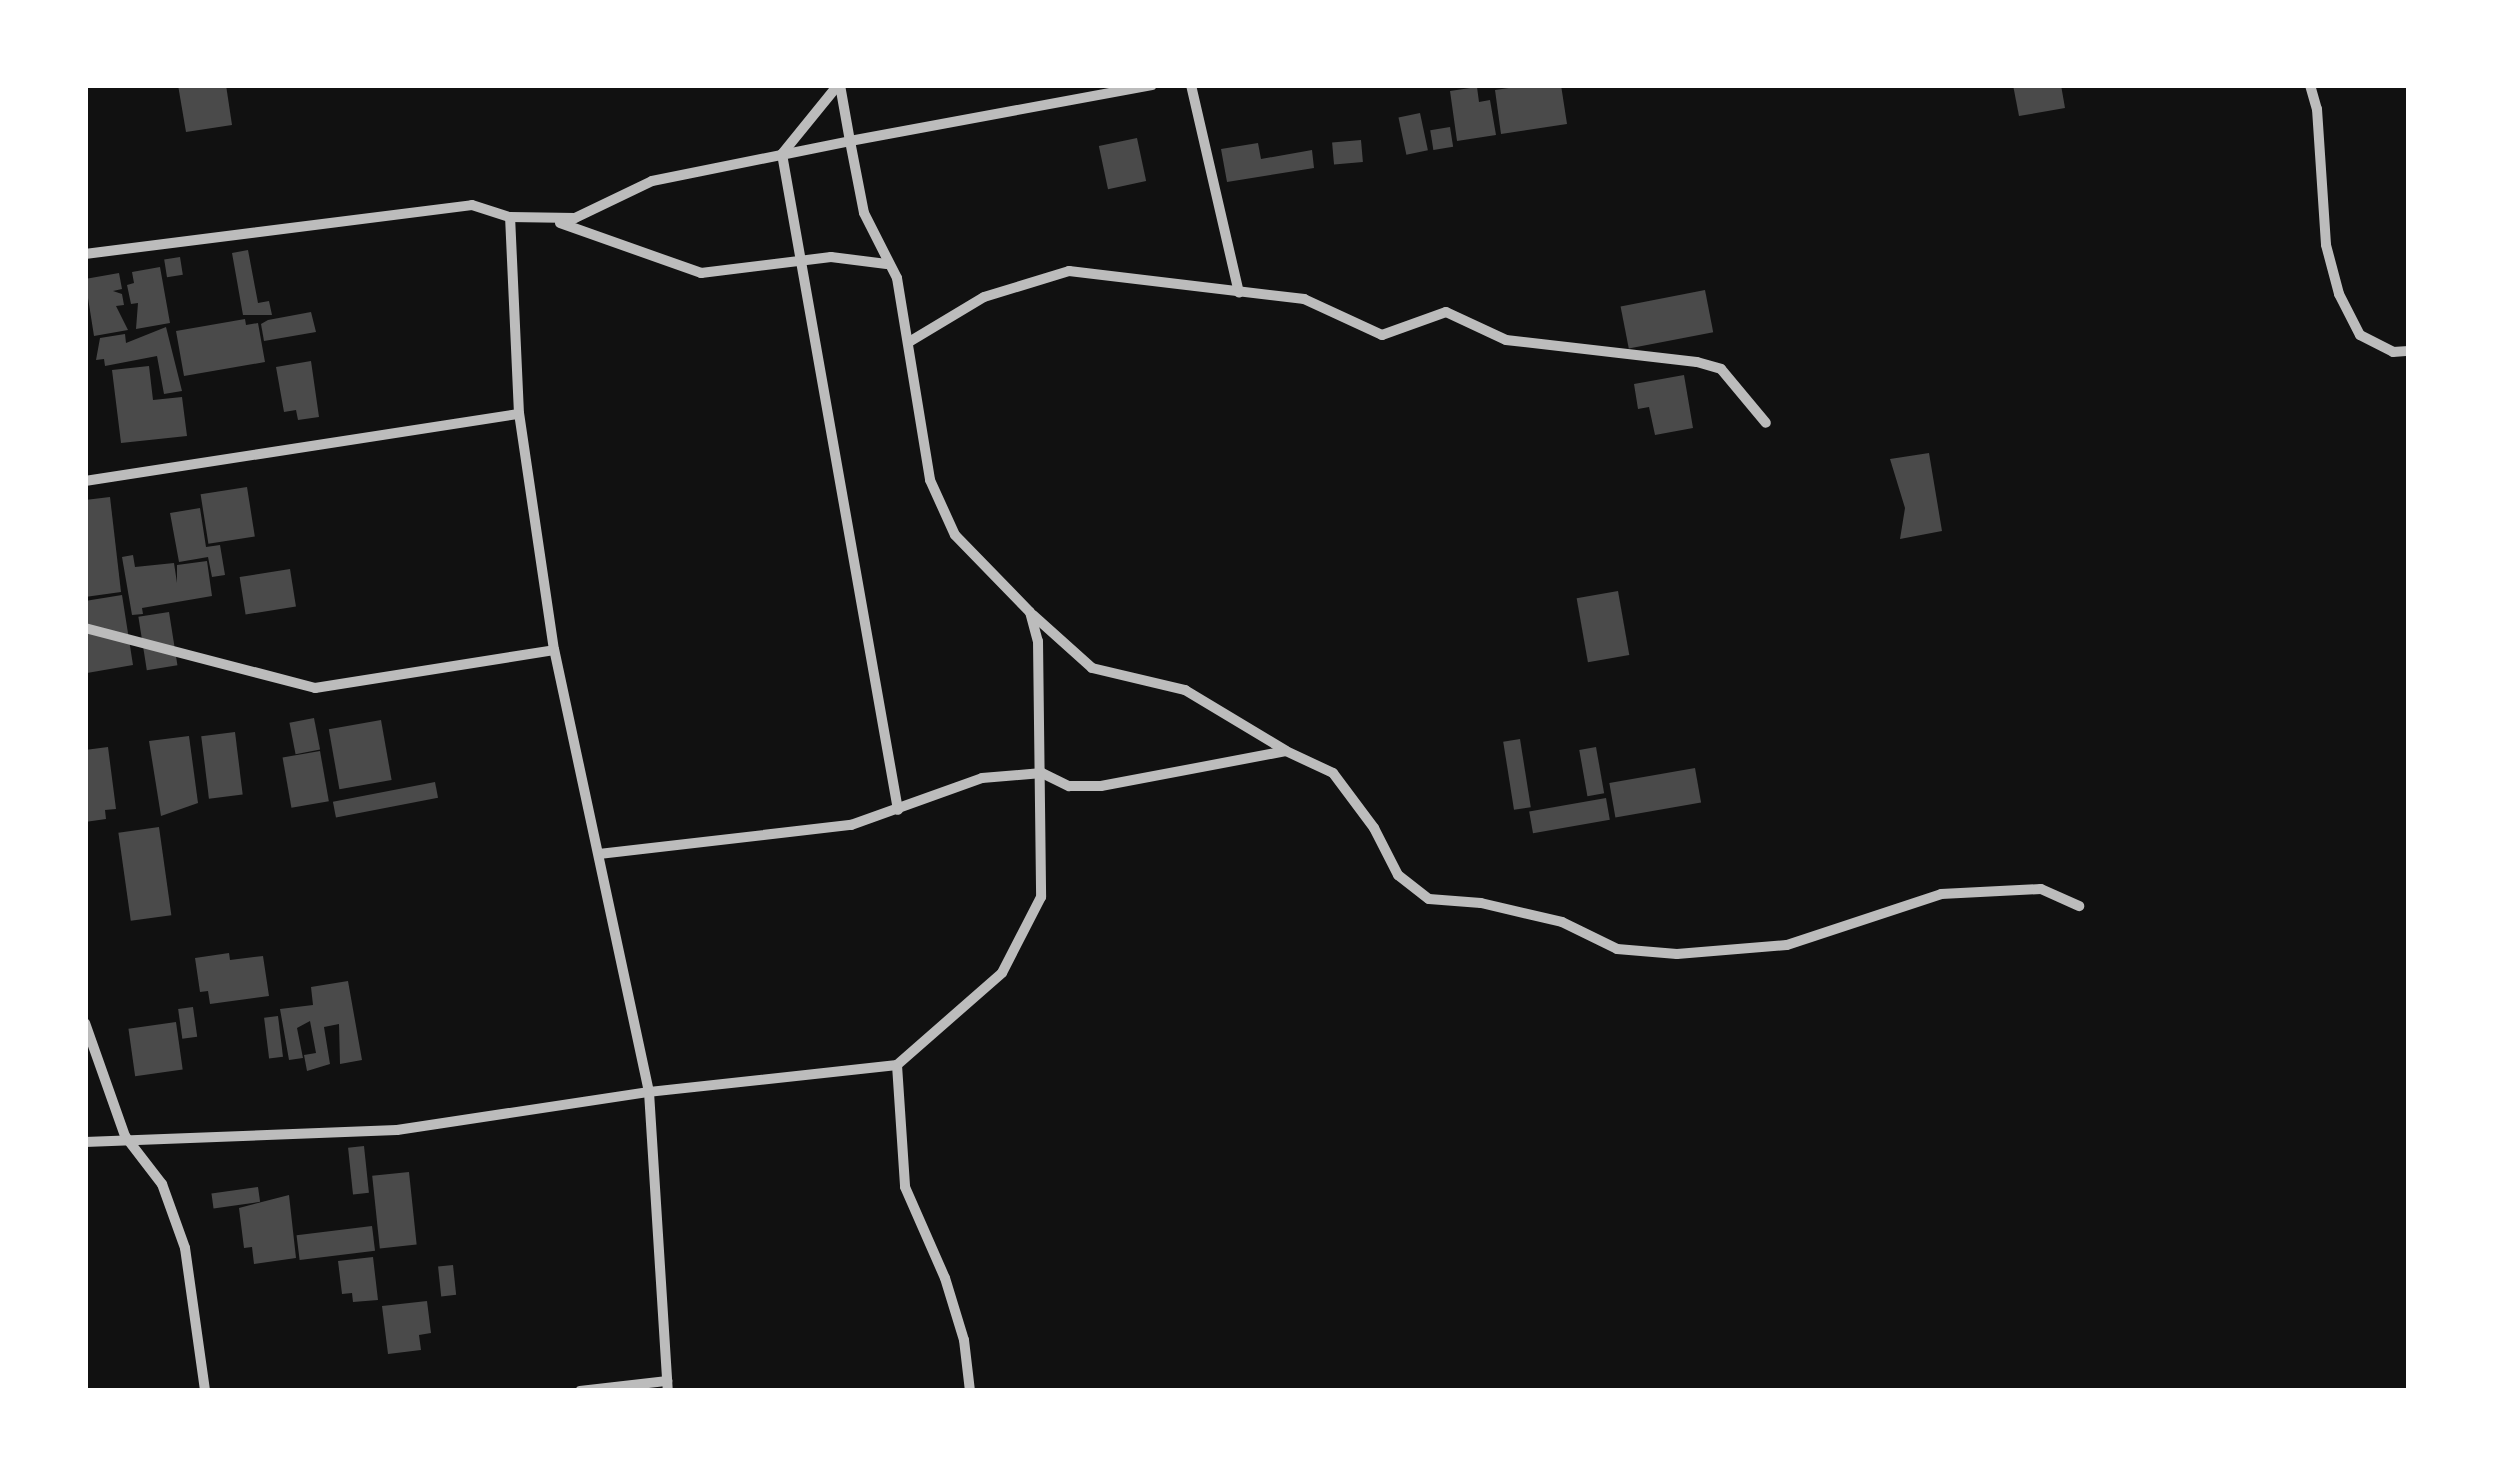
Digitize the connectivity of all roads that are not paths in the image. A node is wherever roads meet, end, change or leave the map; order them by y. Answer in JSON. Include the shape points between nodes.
{"nodes":[{"id":1,"x":839,"y":85,"type":"edge"},
{"id":2,"x":1152,"y":85,"type":"edge"},
{"id":3,"x":1191,"y":85,"type":"edge"},
{"id":4,"x":2310,"y":85,"type":"edge"},
{"id":5,"x":850,"y":141,"type":"junction"},
{"id":6,"x":782,"y":154,"type":"junction"},
{"id":7,"x":510,"y":217,"type":"junction"},
{"id":8,"x":552,"y":220,"type":"junction"},
{"id":9,"x":85,"y":254,"type":"edge"},
{"id":10,"x":806,"y":263,"type":"junction"},
{"id":11,"x":888,"y":264,"type":"junction"},
{"id":12,"x":1238,"y":293,"type":"junction"},
{"id":13,"x":908,"y":342,"type":"junction"},
{"id":14,"x":2409,"y":352,"type":"edge"},
{"id":15,"x":519,"y":414,"type":"junction"},
{"id":16,"x":1766,"y":424,"type":"dead end"},
{"id":17,"x":85,"y":481,"type":"edge"},
{"id":18,"x":1030,"y":612,"type":"junction"},
{"id":19,"x":85,"y":628,"type":"edge"},
{"id":20,"x":554,"y":650,"type":"junction"},
{"id":21,"x":1286,"y":751,"type":"junction"},
{"id":22,"x":1042,"y":773,"type":"junction"},
{"id":23,"x":898,"y":810,"type":"junction"},
{"id":24,"x":599,"y":854,"type":"junction"},
{"id":25,"x":2080,"y":906,"type":"dead end"},
{"id":26,"x":85,"y":1022,"type":"edge"},
{"id":27,"x":896,"y":1065,"type":"junction"},
{"id":28,"x":648,"y":1092,"type":"junction"},
{"id":29,"x":126,"y":1136,"type":"junction"},
{"id":30,"x":85,"y":1142,"type":"edge"},
{"id":31,"x":667,"y":1386,"type":"edge"},
{"id":32,"x":205,"y":1391,"type":"edge"},
{"id":33,"x":580,"y":1391,"type":"edge"},
{"id":34,"x":970,"y":1391,"type":"edge"}],
"edges":[{"from":1,"to":5,"type":"street"},
{"from":1,"to":6,"type":"street"},
{"from":2,"to":5,"type":"street"},
{"from":3,"to":12,"type":"street"},
{"from":4,"to":14,"type":"street","via":[[2326,245],[2340,294],[2360,335],[2393,352]]},
{"from":5,"to":6,"type":"street"},
{"from":5,"to":11,"type":"street","via":[[864,213]]},
{"from":6,"to":8,"type":"street","via":[[652,181],[596,212]]},
{"from":6,"to":10,"type":"street"},
{"from":7,"to":8,"type":"street"},
{"from":7,"to":9,"type":"street","via":[[472,205]]},
{"from":7,"to":15,"type":"street"},
{"from":8,"to":10,"type":"street","via":[[701,273]]},
{"from":10,"to":11,"type":"street","via":[[848,256]]},
{"from":10,"to":23,"type":"street"},
{"from":11,"to":13,"type":"street","via":[[898,278]]},
{"from":12,"to":13,"type":"street","via":[[1068,271],[984,297]]},
{"from":12,"to":16,"type":"street","via":[[1304,299],[1382,335],[1446,312],[1506,340],[1697,362],[1721,370]]},
{"from":13,"to":18,"type":"street","via":[[920,443],[944,517]]},
{"from":15,"to":17,"type":"street"},
{"from":15,"to":20,"type":"street"},
{"from":18,"to":21,"type":"street","via":[[1092,668],[1184,690]]},
{"from":18,"to":22,"type":"street","via":[[1038,640]]},
{"from":19,"to":20,"type":"street","via":[[315,688]]},
{"from":20,"to":24,"type":"street"},
{"from":21,"to":22,"type":"street","via":[[1101,786],[1069,786]]},
{"from":21,"to":25,"type":"street","via":[[1333,773],[1374,828],[1398,875],[1429,899],[1482,903],[1562,922],[1617,949],[1677,954],[1787,945],[1941,894],[2041,889]]},
{"from":22,"to":23,"type":"street","via":[[968,782]]},
{"from":22,"to":27,"type":"street","via":[[1042,897],[1002,972]]},
{"from":23,"to":24,"type":"street","via":[[851,825]]},
{"from":24,"to":28,"type":"street"},
{"from":26,"to":29,"type":"street"},
{"from":27,"to":28,"type":"street"},
{"from":27,"to":34,"type":"street","via":[[905,1186],[945,1278],[964,1340]]},
{"from":28,"to":29,"type":"street","via":[[397,1130],[249,1139]]},
{"from":28,"to":31,"type":"street"},
{"from":29,"to":30,"type":"street"},
{"from":29,"to":32,"type":"street","via":[[162,1184],[186,1248]]},
{"from":31,"to":33,"type":"street"}]}
